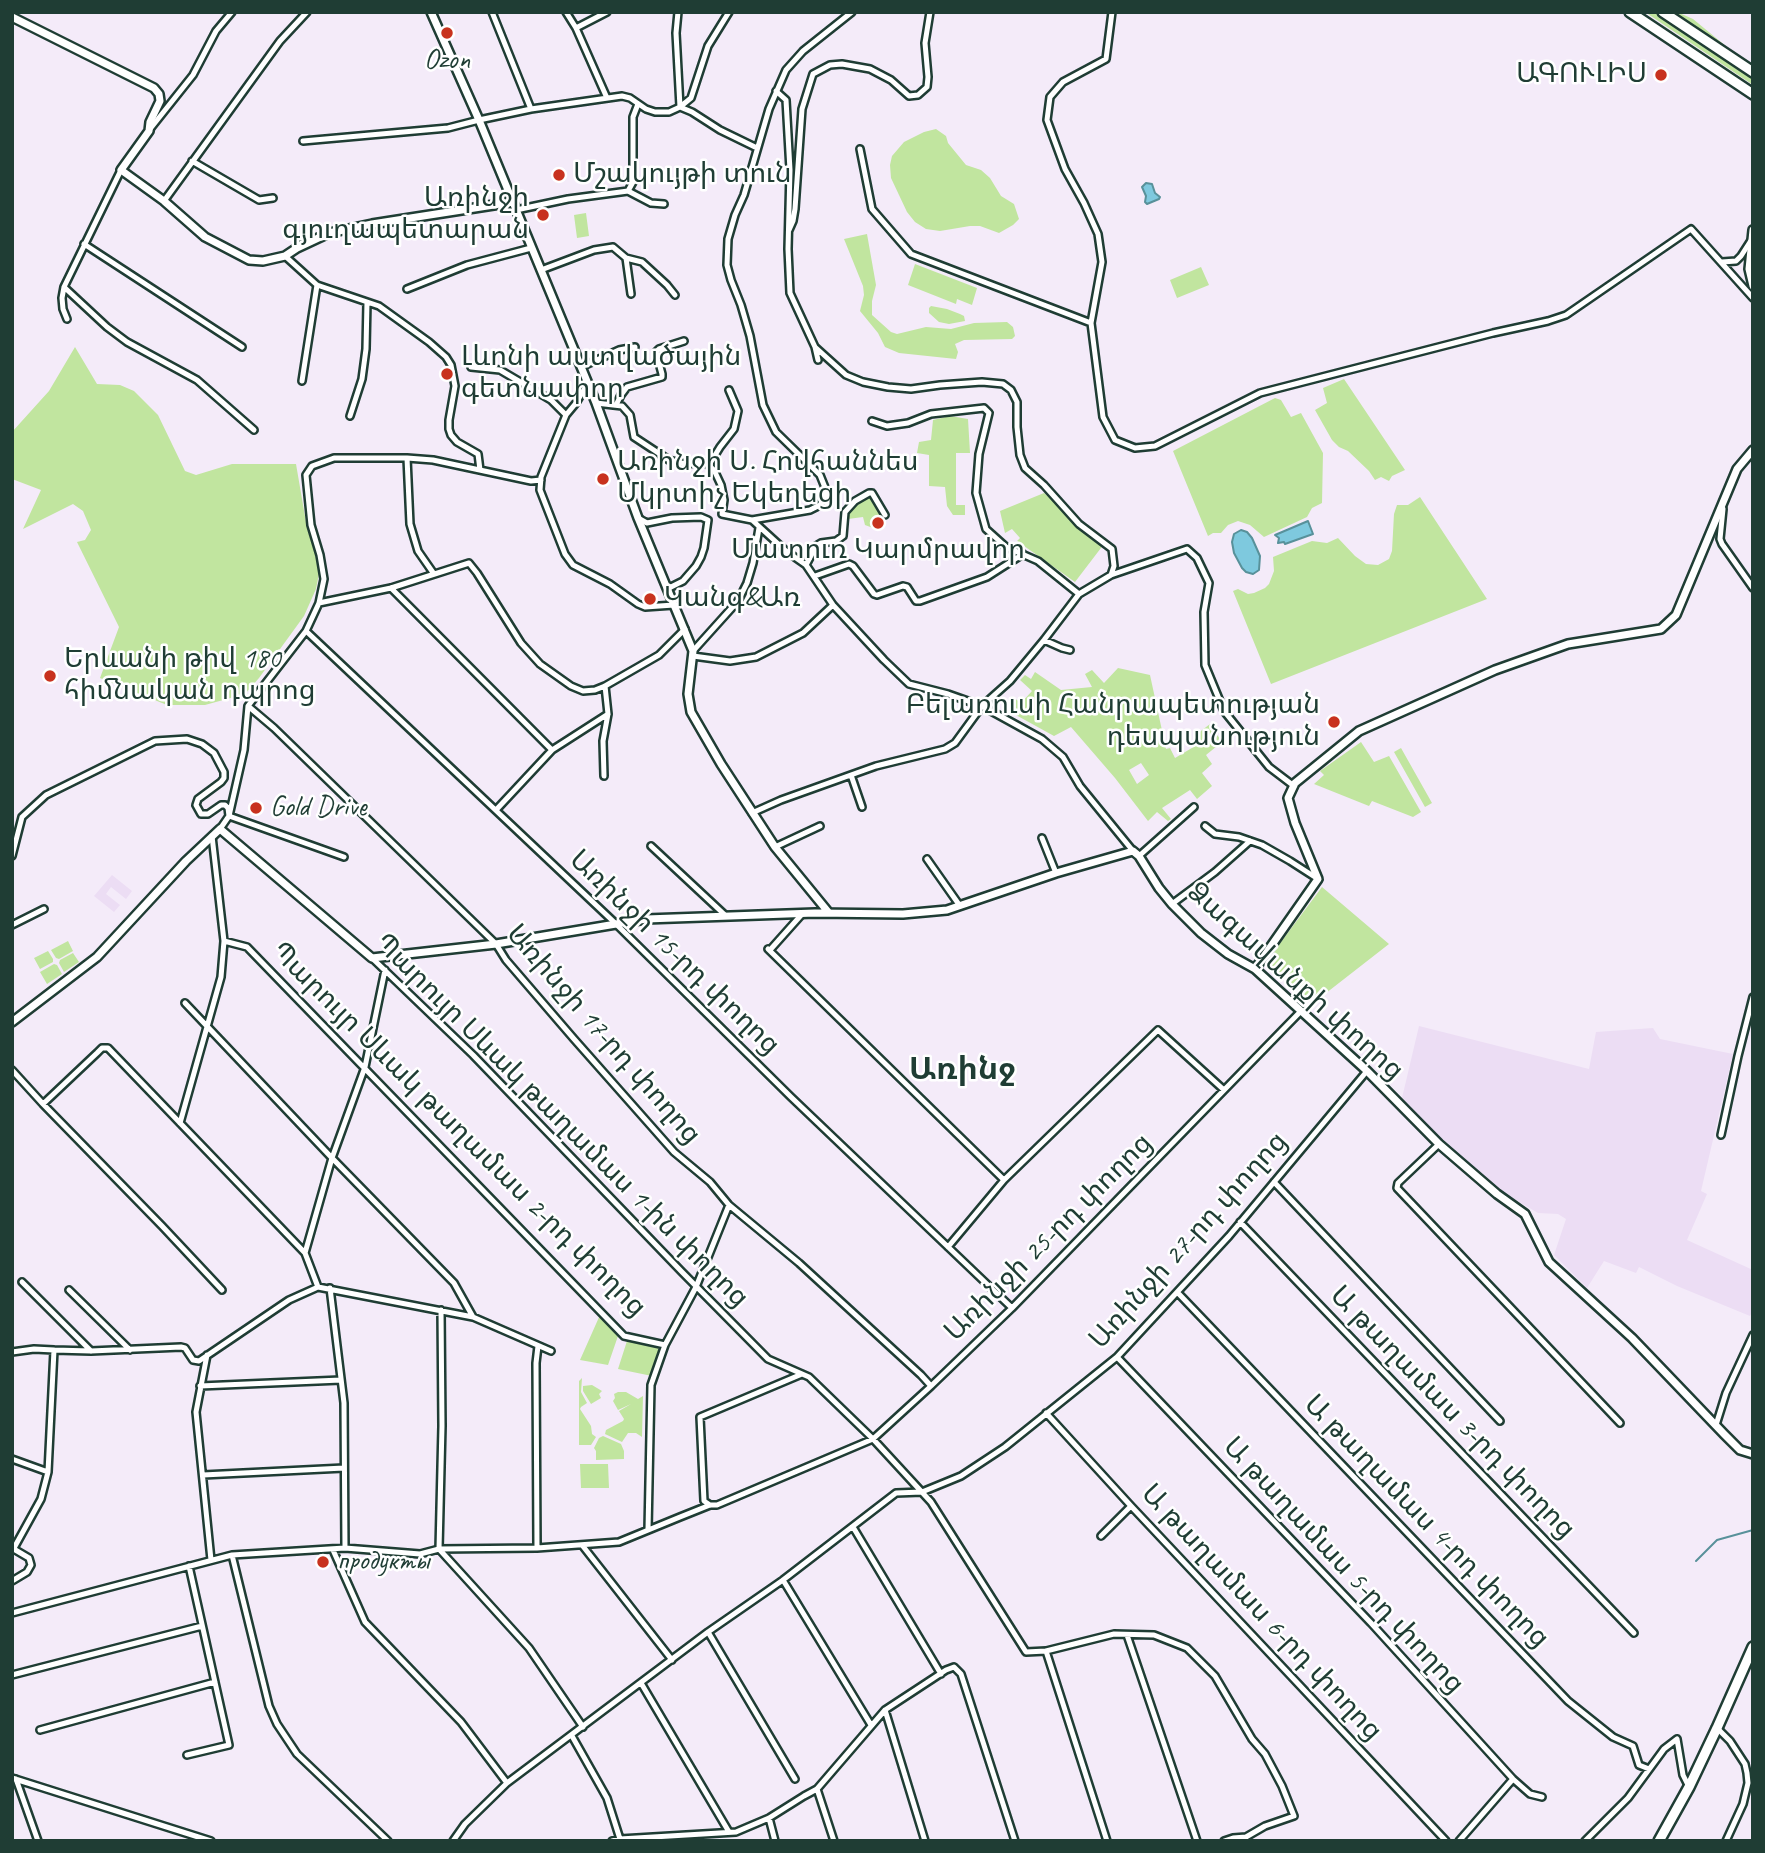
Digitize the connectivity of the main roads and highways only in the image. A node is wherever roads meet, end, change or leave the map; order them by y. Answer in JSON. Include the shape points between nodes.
{"nodes":[{"id":1,"x":1630,"y":12,"type":"edge"},
{"id":2,"x":1663,"y":12,"type":"edge"},
{"id":3,"x":1753,"y":72,"type":"edge"},
{"id":4,"x":1753,"y":94,"type":"edge"},
{"id":5,"x":1753,"y":1647,"type":"edge"},
{"id":6,"x":1659,"y":1841,"type":"edge"}],
"edges":[{"from":1,"to":4,"type":"main road"},
{"from":2,"to":3,"type":"main road"},
{"from":5,"to":6,"type":"main road"}]}
